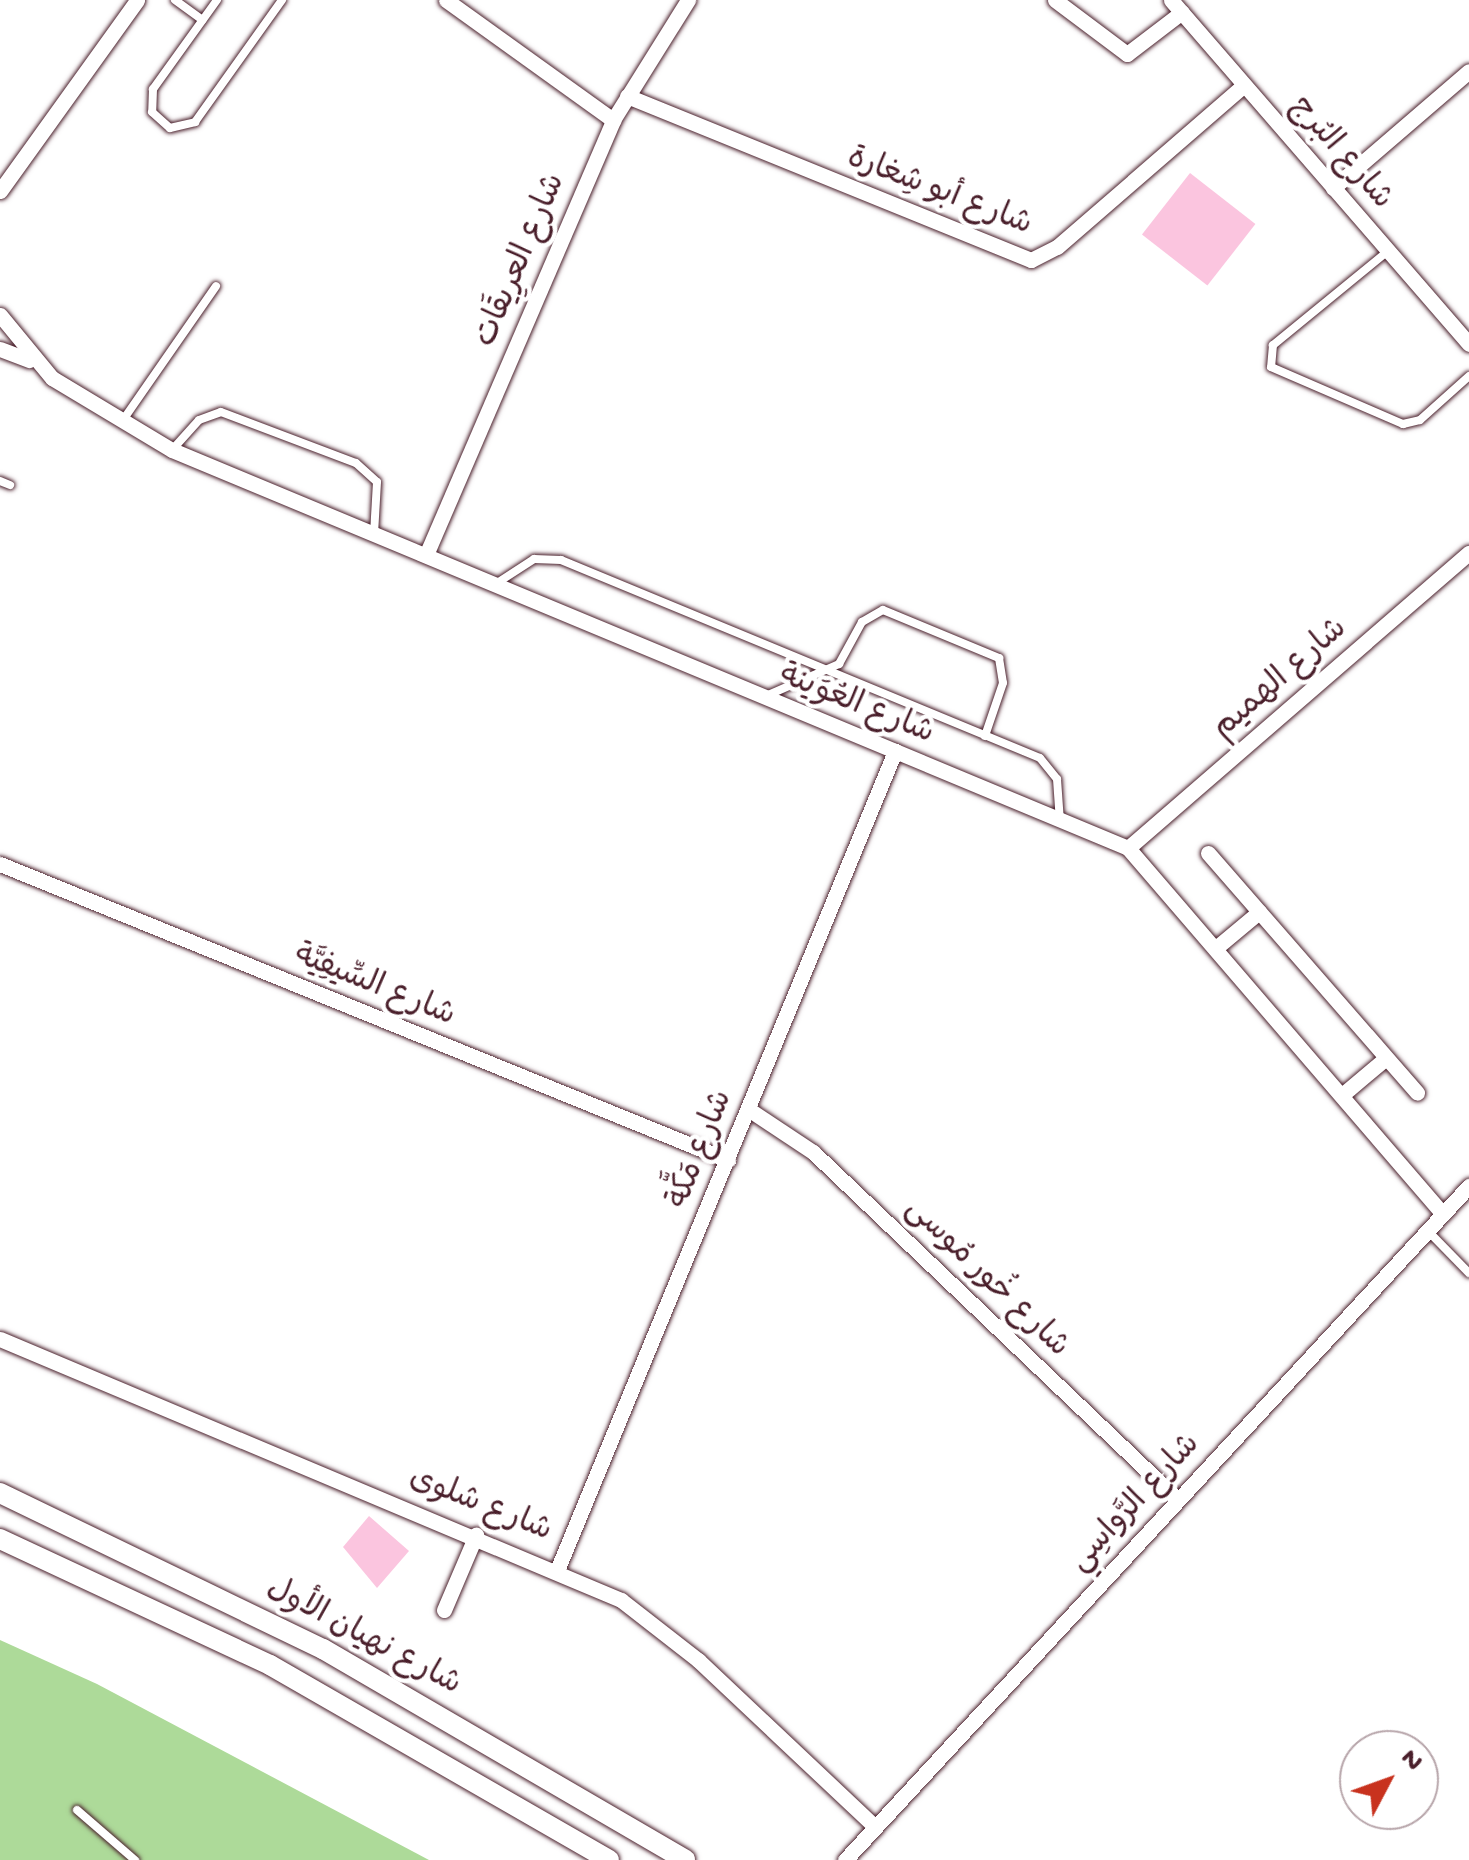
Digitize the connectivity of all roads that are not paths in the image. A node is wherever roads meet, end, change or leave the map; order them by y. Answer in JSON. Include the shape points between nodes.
{"nodes":[{"id":1,"x":137,"y":0,"type":"edge"},
{"id":2,"x":176,"y":0,"type":"edge"},
{"id":3,"x":217,"y":0,"type":"edge"},
{"id":4,"x":282,"y":0,"type":"edge"},
{"id":5,"x":446,"y":0,"type":"edge"},
{"id":6,"x":688,"y":0,"type":"edge"},
{"id":7,"x":1055,"y":0,"type":"edge"},
{"id":8,"x":1176,"y":6,"type":"edge"},
{"id":9,"x":203,"y":20,"type":"junction"},
{"id":10,"x":1469,"y":72,"type":"edge"},
{"id":11,"x":1244,"y":86,"type":"junction"},
{"id":12,"x":627,"y":96,"type":"junction"},
{"id":13,"x":613,"y":120,"type":"junction"},
{"id":14,"x":1332,"y":188,"type":"junction"},
{"id":15,"x":2,"y":191,"type":"edge"},
{"id":16,"x":1388,"y":251,"type":"junction"},
{"id":17,"x":216,"y":286,"type":"dead end"},
{"id":18,"x":0,"y":315,"type":"edge"},
{"id":19,"x":1469,"y":344,"type":"edge"},
{"id":20,"x":0,"y":348,"type":"edge"},
{"id":21,"x":37,"y":364,"type":"junction"},
{"id":22,"x":1469,"y":376,"type":"edge"},
{"id":23,"x":120,"y":424,"type":"junction"},
{"id":24,"x":172,"y":450,"type":"junction"},
{"id":25,"x":0,"y":481,"type":"edge"},
{"id":26,"x":10,"y":485,"type":"dead end"},
{"id":27,"x":374,"y":535,"type":"junction"},
{"id":28,"x":426,"y":554,"type":"junction"},
{"id":29,"x":1469,"y":554,"type":"edge"},
{"id":30,"x":492,"y":586,"type":"junction"},
{"id":31,"x":827,"y":671,"type":"junction"},
{"id":32,"x":762,"y":698,"type":"junction"},
{"id":33,"x":986,"y":736,"type":"junction"},
{"id":34,"x":896,"y":752,"type":"junction"},
{"id":35,"x":1060,"y":818,"type":"junction"},
{"id":36,"x":1128,"y":848,"type":"junction"},
{"id":37,"x":1208,"y":853,"type":"dead end"},
{"id":38,"x":0,"y":864,"type":"edge"},
{"id":39,"x":1259,"y":912,"type":"junction"},
{"id":40,"x":1216,"y":948,"type":"junction"},
{"id":41,"x":1386,"y":1058,"type":"junction"},
{"id":42,"x":1417,"y":1093,"type":"dead end"},
{"id":43,"x":1342,"y":1095,"type":"junction"},
{"id":44,"x":748,"y":1108,"type":"junction"},
{"id":45,"x":728,"y":1160,"type":"junction"},
{"id":46,"x":1469,"y":1186,"type":"edge"},
{"id":47,"x":1444,"y":1214,"type":"junction"},
{"id":48,"x":1428,"y":1231,"type":"junction"},
{"id":49,"x":1469,"y":1273,"type":"edge"},
{"id":50,"x":0,"y":1339,"type":"edge"},
{"id":51,"x":0,"y":1493,"type":"edge"},
{"id":52,"x":1177,"y":1499,"type":"junction"},
{"id":53,"x":476,"y":1534,"type":"junction"},
{"id":54,"x":0,"y":1539,"type":"edge"},
{"id":55,"x":558,"y":1568,"type":"junction"},
{"id":56,"x":444,"y":1610,"type":"dead end"},
{"id":57,"x":77,"y":1810,"type":"dead end"},
{"id":58,"x":875,"y":1827,"type":"junction"},
{"id":59,"x":135,"y":1860,"type":"edge"},
{"id":60,"x":609,"y":1860,"type":"edge"},
{"id":61,"x":686,"y":1860,"type":"edge"},
{"id":62,"x":844,"y":1860,"type":"edge"}],
"edges":[{"from":1,"to":15,"type":"street"},
{"from":2,"to":9,"type":"lane"},
{"from":3,"to":9,"type":"lane"},
{"from":4,"to":9,"type":"lane","via":[[196,122],[170,128],[156,119],[150,96]]},
{"from":5,"to":13,"type":"street"},
{"from":6,"to":12,"type":"street","name":"شارع العرِيقَات"},
{"from":7,"to":8,"type":"street","via":[[1127,54]]},
{"from":8,"to":11,"type":"street","name":"شارع البُرج"},
{"from":10,"to":14,"type":"street"},
{"from":11,"to":12,"type":"street","name":"شارع أبو شِغارة","via":[[1057,248],[1031,260]]},
{"from":11,"to":14,"type":"street","name":"شارع البُرج"},
{"from":12,"to":13,"type":"street","name":"شارع العرِيقَات"},
{"from":13,"to":28,"type":"street","name":"شارع العرِيقَات"},
{"from":14,"to":16,"type":"street","name":"شارع البُرج"},
{"from":16,"to":19,"type":"street","name":"شارع البُرج"},
{"from":16,"to":22,"type":"lane","via":[[1273,345],[1271,367],[1403,424],[1420,420]]},
{"from":17,"to":23,"type":"lane"},
{"from":18,"to":21,"type":"street","name":"شارع العُوَينة"},
{"from":20,"to":21,"type":"street","name":"شارع العُوَينة"},
{"from":21,"to":23,"type":"street","name":"شارع العُوَينة"},
{"from":23,"to":24,"type":"street","name":"شارع العُوَينة"},
{"from":24,"to":27,"type":"street","name":"شارع العُوَينة"},
{"from":24,"to":27,"type":"lane","via":[[199,420],[221,412],[356,464],[377,482]]},
{"from":25,"to":26,"type":"lane"},
{"from":27,"to":28,"type":"street","name":"شارع العُوَينة"},
{"from":28,"to":30,"type":"street","name":"شارع العُوَينة"},
{"from":29,"to":36,"type":"street","name":"شارع الهميم"},
{"from":30,"to":31,"type":"lane","via":[[534,559],[561,560]]},
{"from":30,"to":32,"type":"street","name":"شارع العُوَينة"},
{"from":31,"to":32,"type":"lane"},
{"from":31,"to":33,"type":"lane"},
{"from":31,"to":33,"type":"lane","via":[[844,659],[862,622],[883,610],[995,654],[1004,673]]},
{"from":32,"to":34,"type":"street","name":"شارع العُوَينة"},
{"from":33,"to":35,"type":"lane","via":[[1048,764]]},
{"from":34,"to":35,"type":"street","name":"شارع العُوَينة"},
{"from":34,"to":44,"type":"street","name":"شارع مَكَّة"},
{"from":35,"to":36,"type":"street","name":"شارع العُوَينة"},
{"from":36,"to":40,"type":"street","name":"شارع العُوَينة"},
{"from":37,"to":39,"type":"street"},
{"from":38,"to":45,"type":"street","name":"شارع السِّيفِيَّة"},
{"from":39,"to":40,"type":"street"},
{"from":39,"to":41,"type":"street"},
{"from":40,"to":43,"type":"street","name":"شارع العُوَينة"},
{"from":41,"to":42,"type":"street"},
{"from":41,"to":43,"type":"street"},
{"from":43,"to":47,"type":"street","name":"شارع العُوَينة"},
{"from":44,"to":45,"type":"street","name":"شارع مَكَّة"},
{"from":44,"to":52,"type":"street","name":"شارع خُور مُوسى","via":[[813,1152]]},
{"from":45,"to":55,"type":"street","name":"شارع مَكَّة"},
{"from":46,"to":47,"type":"street","name":"شارع الرَّواسِي"},
{"from":47,"to":48,"type":"street","name":"شارع الرَّواسِي"},
{"from":48,"to":49,"type":"lane"},
{"from":48,"to":52,"type":"street","name":"شارع الرَّواسِي"},
{"from":50,"to":53,"type":"street","name":"شارع شلوى"},
{"from":51,"to":61,"type":"main road","name":"شارع نهيان الأول","via":[[340,1658]]},
{"from":52,"to":58,"type":"street","name":"شارع الرَّواسِي"},
{"from":53,"to":55,"type":"street","name":"شارع شلوى"},
{"from":53,"to":56,"type":"street"},
{"from":54,"to":60,"type":"main road","name":"شارع نهيان الأول","via":[[287,1674]]},
{"from":55,"to":58,"type":"street","name":"شارع شلوى","via":[[660,1626]]},
{"from":57,"to":59,"type":"lane"},
{"from":58,"to":62,"type":"street","name":"شارع الرَّواسِي"}]}
